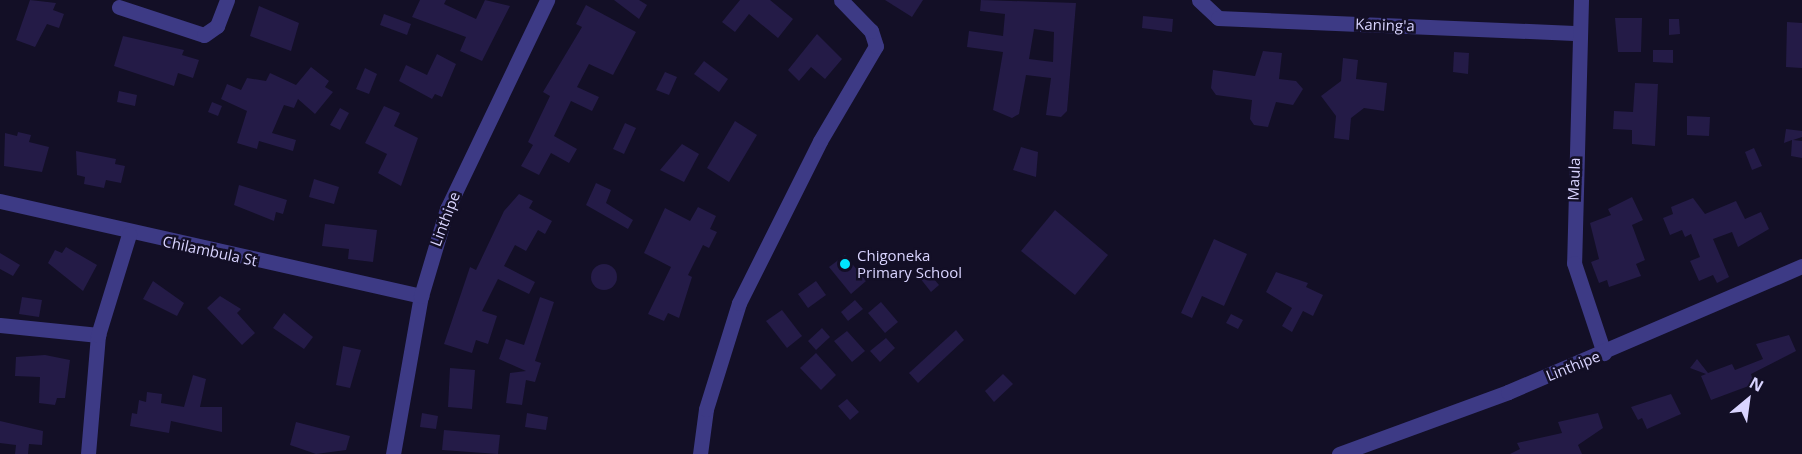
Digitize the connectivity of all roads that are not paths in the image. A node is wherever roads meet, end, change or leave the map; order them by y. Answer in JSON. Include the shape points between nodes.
{"nodes":[{"id":1,"x":227,"y":0,"type":"edge"},
{"id":2,"x":547,"y":0,"type":"edge"},
{"id":3,"x":841,"y":0,"type":"edge"},
{"id":4,"x":1199,"y":0,"type":"edge"},
{"id":5,"x":1581,"y":0,"type":"edge"},
{"id":6,"x":119,"y":7,"type":"dead end"},
{"id":7,"x":1580,"y":33,"type":"junction"},
{"id":8,"x":0,"y":201,"type":"edge"},
{"id":9,"x":129,"y":234,"type":"junction"},
{"id":10,"x":1802,"y":266,"type":"edge"},
{"id":11,"x":421,"y":296,"type":"junction"},
{"id":12,"x":0,"y":325,"type":"edge"},
{"id":13,"x":98,"y":334,"type":"junction"},
{"id":14,"x":1604,"y":353,"type":"junction"},
{"id":15,"x":88,"y":454,"type":"edge"},
{"id":16,"x":393,"y":454,"type":"edge"},
{"id":17,"x":700,"y":454,"type":"edge"},
{"id":18,"x":1339,"y":454,"type":"edge"}],
"edges":[{"from":1,"to":6,"type":"street","via":[[217,26],[204,34]]},
{"from":2,"to":11,"type":"street","name":"Linthipe","via":[[447,209]]},
{"from":3,"to":17,"type":"street","via":[[871,31],[876,46],[820,141],[740,303],[706,409]]},
{"from":4,"to":7,"type":"street","name":"Kaning'a","via":[[1218,18]]},
{"from":5,"to":7,"type":"street","name":"Maula"},
{"from":7,"to":14,"type":"street","name":"Maula","via":[[1574,263]]},
{"from":8,"to":9,"type":"street","name":"Chilambula St"},
{"from":9,"to":11,"type":"street","name":"Chilambula St"},
{"from":9,"to":13,"type":"street"},
{"from":10,"to":14,"type":"street","name":"Linthipe"},
{"from":11,"to":16,"type":"street","name":"Linthipe"},
{"from":12,"to":13,"type":"street"},
{"from":13,"to":15,"type":"street"},
{"from":14,"to":18,"type":"street","name":"Linthipe"}]}
